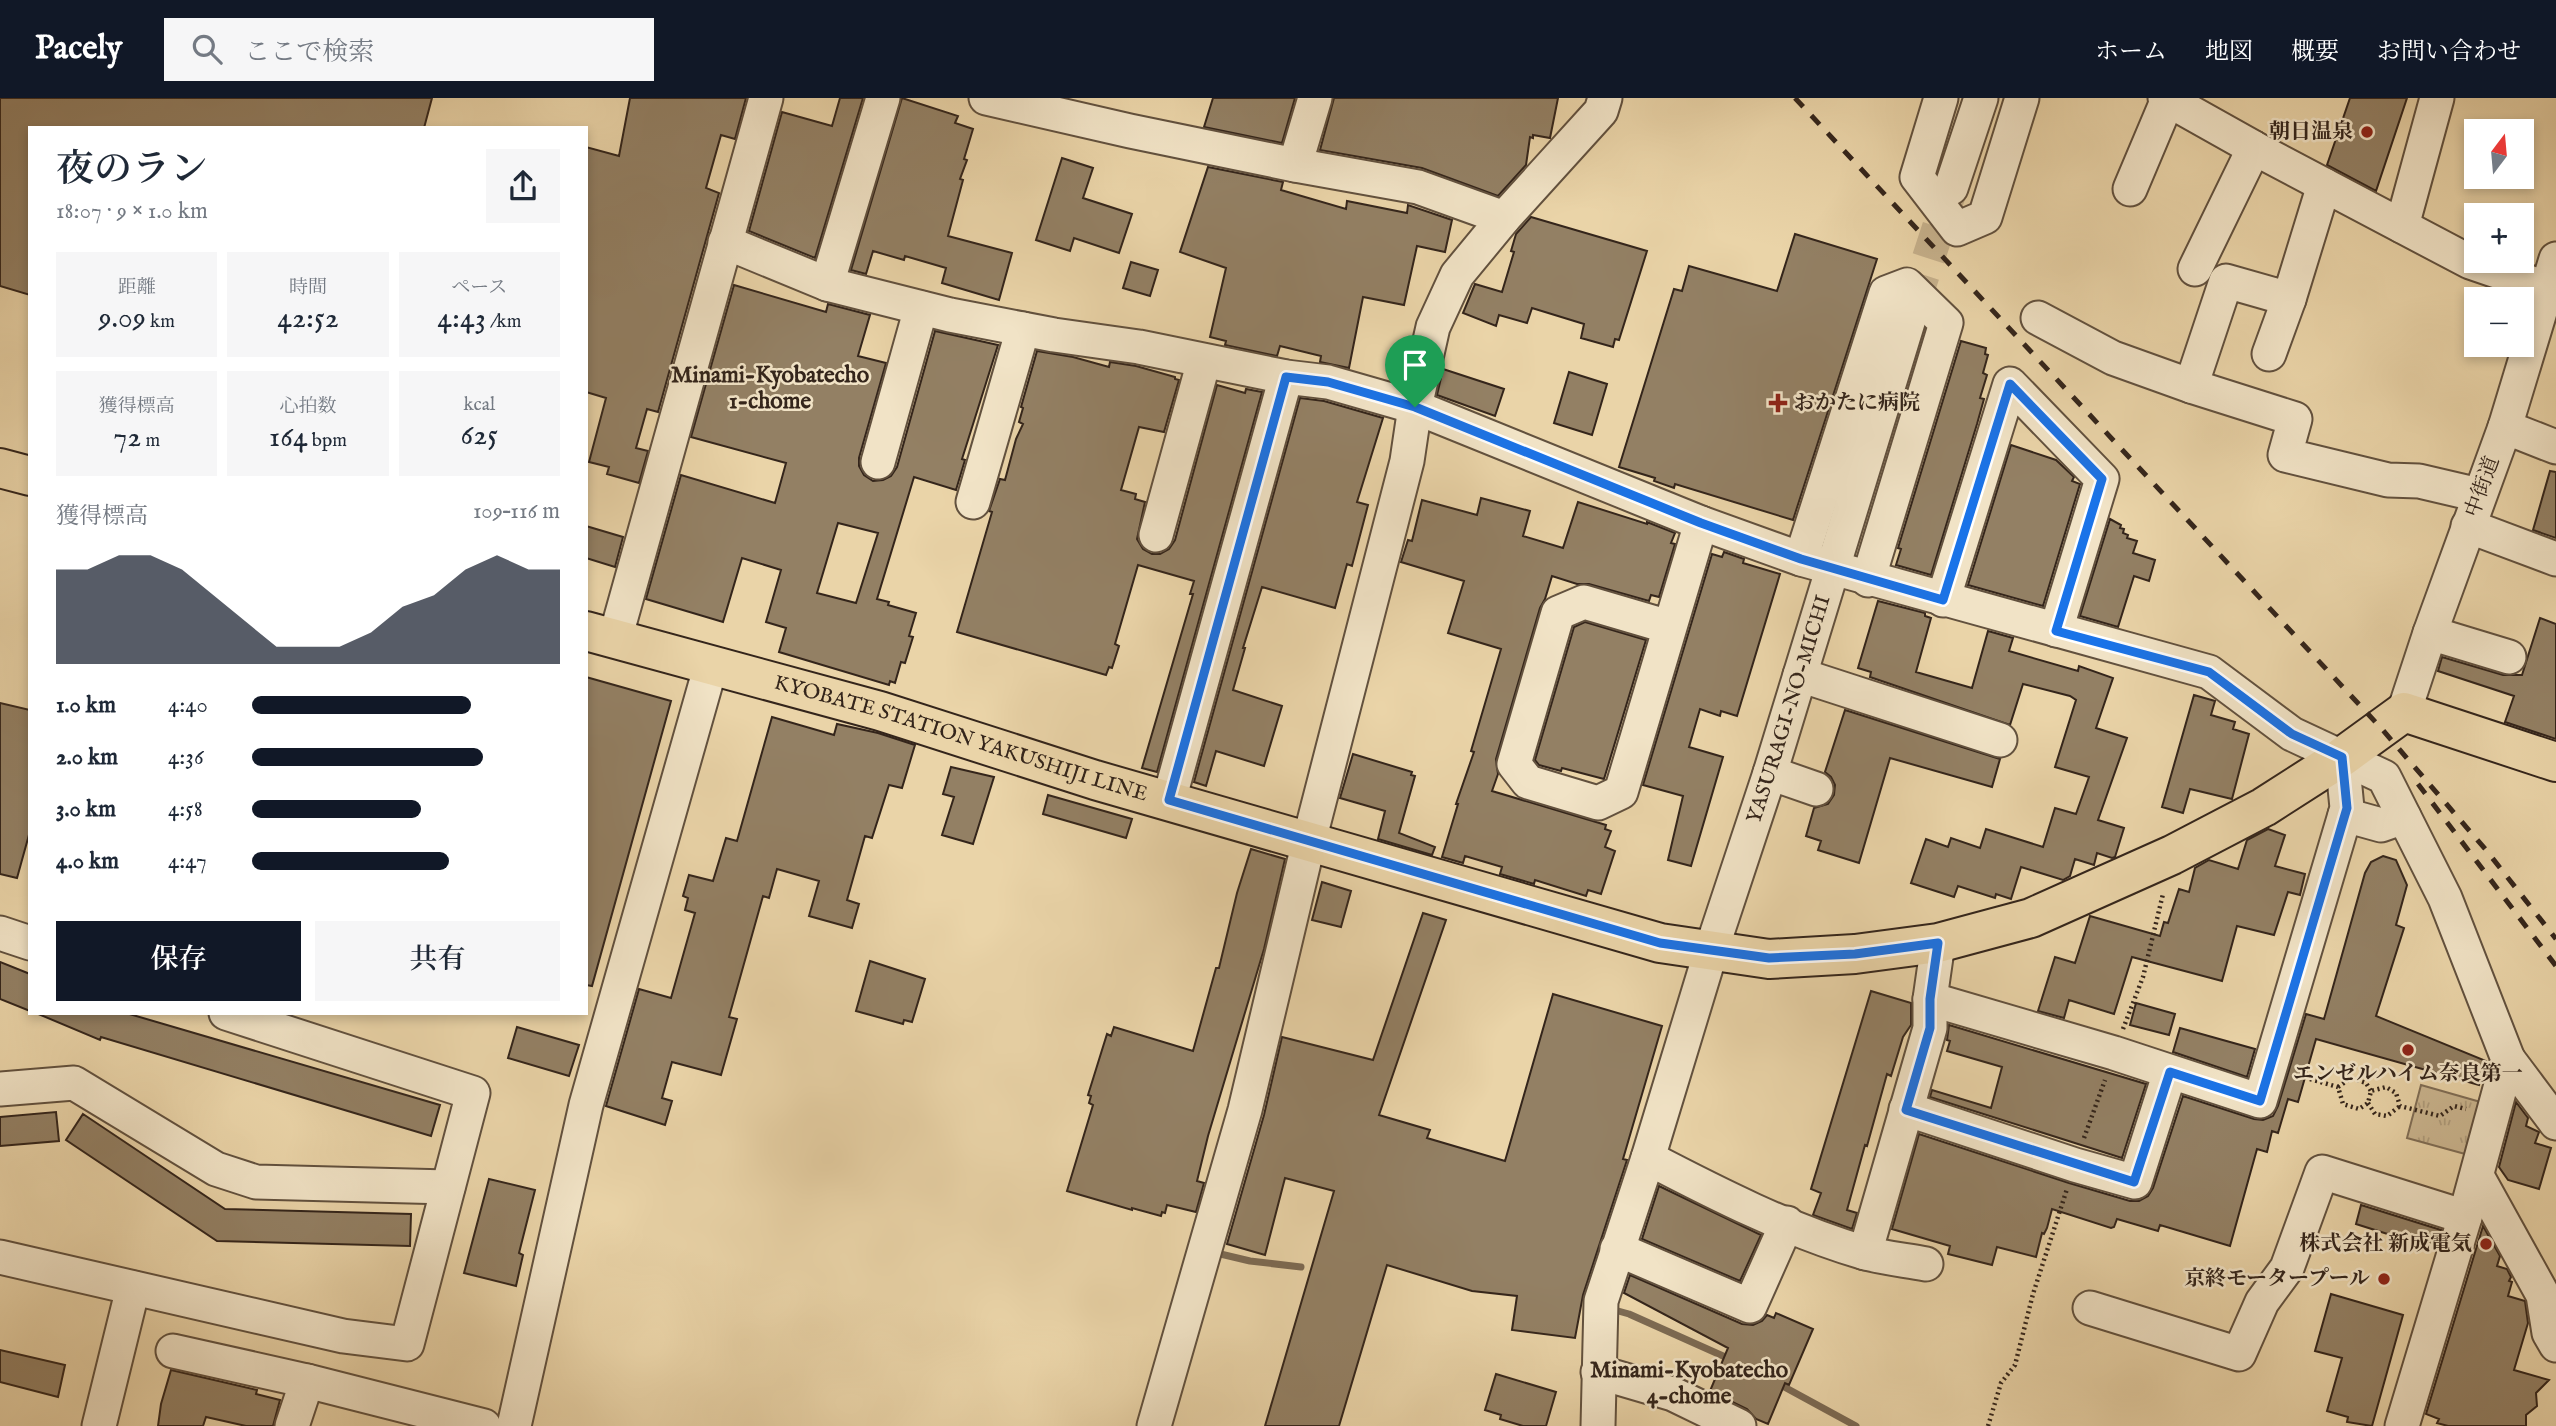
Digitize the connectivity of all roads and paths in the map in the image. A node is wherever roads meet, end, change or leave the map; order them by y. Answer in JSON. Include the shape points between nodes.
{"nodes":[{"id":1,"x":766,"y":98,"type":"edge"},
{"id":2,"x":883,"y":98,"type":"edge"},
{"id":3,"x":986,"y":98,"type":"edge"},
{"id":4,"x":1315,"y":98,"type":"edge"},
{"id":5,"x":1605,"y":98,"type":"edge"},
{"id":6,"x":1941,"y":98,"type":"edge"},
{"id":7,"x":1981,"y":98,"type":"edge"},
{"id":8,"x":2022,"y":98,"type":"edge"},
{"id":9,"x":2437,"y":98,"type":"edge"},
{"id":10,"x":2166,"y":99,"type":"edge"},
{"id":11,"x":2253,"y":148,"type":"junction"},
{"id":12,"x":1295,"y":165,"type":"junction"},
{"id":13,"x":2324,"y":185,"type":"junction"},
{"id":14,"x":1951,"y":188,"type":"tunnel mouth"},
{"id":15,"x":2130,"y":189,"type":"dead end"},
{"id":16,"x":1504,"y":218,"type":"junction"},
{"id":17,"x":2402,"y":226,"type":"junction"},
{"id":18,"x":725,"y":242,"type":"junction"},
{"id":19,"x":2195,"y":269,"type":"dead end"},
{"id":20,"x":2551,"y":274,"type":"edge"},
{"id":21,"x":827,"y":284,"type":"junction"},
{"id":22,"x":2288,"y":299,"type":"junction"},
{"id":23,"x":1913,"y":306,"type":"tunnel mouth"},
{"id":24,"x":922,"y":308,"type":"junction"},
{"id":25,"x":2038,"y":318,"type":"dead end"},
{"id":26,"x":1023,"y":329,"type":"junction"},
{"id":27,"x":2269,"y":354,"type":"dead end"},
{"id":28,"x":1204,"y":361,"type":"junction"},
{"id":29,"x":1286,"y":377,"type":"junction"},
{"id":30,"x":2192,"y":386,"type":"junction"},
{"id":31,"x":1415,"y":407,"type":"junction"},
{"id":32,"x":2505,"y":428,"type":"junction"},
{"id":33,"x":2556,"y":447,"type":"edge"},
{"id":34,"x":878,"y":462,"type":"dead end"},
{"id":35,"x":0,"y":468,"type":"edge"},
{"id":36,"x":28,"y":475,"type":"edge"},
{"id":37,"x":2479,"y":495,"type":"junction"},
{"id":38,"x":973,"y":502,"type":"dead end"},
{"id":39,"x":1701,"y":523,"type":"junction"},
{"id":40,"x":2468,"y":526,"type":"junction"},
{"id":41,"x":1156,"y":535,"type":"dead end"},
{"id":42,"x":2556,"y":559,"type":"edge"},
{"id":43,"x":1816,"y":564,"type":"junction"},
{"id":44,"x":1868,"y":580,"type":"junction"},
{"id":45,"x":1943,"y":600,"type":"junction"},
{"id":46,"x":1669,"y":627,"type":"junction"},
{"id":47,"x":2056,"y":631,"type":"junction"},
{"id":48,"x":2430,"y":633,"type":"junction"},
{"id":49,"x":601,"y":635,"type":"edge"},
{"id":50,"x":2509,"y":656,"type":"dead end"},
{"id":51,"x":711,"y":665,"type":"junction"},
{"id":52,"x":1800,"y":675,"type":"junction"},
{"id":53,"x":2404,"y":712,"type":"junction"},
{"id":54,"x":2000,"y":740,"type":"dead end"},
{"id":55,"x":2342,"y":757,"type":"junction"},
{"id":56,"x":2556,"y":762,"type":"edge"},
{"id":57,"x":1770,"y":773,"type":"junction"},
{"id":58,"x":1816,"y":789,"type":"dead end"},
{"id":59,"x":1169,"y":800,"type":"junction"},
{"id":60,"x":2345,"y":815,"type":"junction"},
{"id":61,"x":2404,"y":817,"type":"junction"},
{"id":62,"x":1309,"y":841,"type":"junction"},
{"id":63,"x":0,"y":933,"type":"edge"},
{"id":64,"x":28,"y":942,"type":"edge"},
{"id":65,"x":1938,"y":943,"type":"junction"},
{"id":66,"x":1711,"y":951,"type":"junction"},
{"id":67,"x":1930,"y":999,"type":"junction"},
{"id":68,"x":232,"y":1015,"type":"edge"},
{"id":69,"x":2508,"y":1059,"type":"junction"},
{"id":70,"x":2170,"y":1072,"type":"junction"},
{"id":71,"x":2309,"y":1079,"type":"dead end"},
{"id":72,"x":2338,"y":1087,"type":"junction"},
{"id":73,"x":0,"y":1089,"type":"edge"},
{"id":74,"x":2371,"y":1091,"type":"junction"},
{"id":75,"x":2368,"y":1103,"type":"junction"},
{"id":76,"x":2400,"y":1106,"type":"junction"},
{"id":77,"x":1906,"y":1110,"type":"junction"},
{"id":78,"x":2494,"y":1117,"type":"junction"},
{"id":79,"x":2556,"y":1123,"type":"edge"},
{"id":80,"x":1648,"y":1158,"type":"junction"},
{"id":81,"x":2477,"y":1175,"type":"junction"},
{"id":82,"x":448,"y":1187,"type":"junction"},
{"id":83,"x":2465,"y":1217,"type":"junction"},
{"id":84,"x":1787,"y":1223,"type":"junction"},
{"id":85,"x":1617,"y":1249,"type":"junction"},
{"id":86,"x":1865,"y":1253,"type":"junction"},
{"id":87,"x":0,"y":1257,"type":"edge"},
{"id":88,"x":1926,"y":1264,"type":"dead end"},
{"id":89,"x":133,"y":1288,"type":"junction"},
{"id":90,"x":2090,"y":1308,"type":"dead end"},
{"id":91,"x":2556,"y":1345,"type":"edge"},
{"id":92,"x":173,"y":1351,"type":"dead end"},
{"id":93,"x":1598,"y":1372,"type":"junction"},
{"id":94,"x":307,"y":1381,"type":"junction"},
{"id":95,"x":99,"y":1426,"type":"edge"},
{"id":96,"x":292,"y":1426,"type":"edge"},
{"id":97,"x":484,"y":1426,"type":"edge"},
{"id":98,"x":513,"y":1426,"type":"edge"},
{"id":99,"x":1154,"y":1426,"type":"edge"},
{"id":100,"x":1598,"y":1426,"type":"edge"},
{"id":101,"x":1739,"y":1426,"type":"edge"},
{"id":102,"x":2402,"y":1426,"type":"edge"}],
"edges":[{"from":1,"to":18,"type":"street"},
{"from":2,"to":21,"type":"street"},
{"from":3,"to":12,"type":"street"},
{"from":4,"to":12,"type":"street"},
{"from":5,"to":16,"type":"street","via":[[1601,111]]},
{"from":6,"to":8,"type":"street","via":[[1917,177],[1957,229],[1985,217]]},
{"from":7,"to":14,"type":"street"},
{"from":9,"to":17,"type":"street"},
{"from":10,"to":11,"type":"street"},
{"from":10,"to":15,"type":"street"},
{"from":11,"to":13,"type":"street"},
{"from":11,"to":19,"type":"street"},
{"from":12,"to":16,"type":"street","via":[[1418,187]]},
{"from":13,"to":17,"type":"street"},
{"from":13,"to":22,"type":"street"},
{"from":16,"to":31,"type":"street","via":[[1457,275],[1433,327]]},
{"from":17,"to":20,"type":"street","via":[[2470,262]]},
{"from":18,"to":21,"type":"street"},
{"from":18,"to":49,"type":"street"},
{"from":20,"to":32,"type":"street","name":"中街道"},
{"from":21,"to":24,"type":"street"},
{"from":22,"to":27,"type":"street"},
{"from":22,"to":30,"type":"street","via":[[2225,281]]},
{"from":23,"to":43,"type":"street","name":"YASURAGI-NO-MICHI"},
{"from":24,"to":26,"type":"street"},
{"from":24,"to":34,"type":"street"},
{"from":25,"to":30,"type":"street","via":[[2113,358]]},
{"from":26,"to":28,"type":"street"},
{"from":26,"to":38,"type":"street"},
{"from":28,"to":29,"type":"street"},
{"from":28,"to":41,"type":"street"},
{"from":29,"to":31,"type":"street","via":[[1328,382]]},
{"from":29,"to":59,"type":"street"},
{"from":30,"to":37,"type":"street","via":[[2295,419],[2285,455],[2388,480],[2419,481]]},
{"from":31,"to":39,"type":"street"},
{"from":31,"to":62,"type":"street","via":[[1407,461]]},
{"from":32,"to":33,"type":"street"},
{"from":32,"to":37,"type":"street","name":"中街道"},
{"from":35,"to":36,"type":"main road"},
{"from":37,"to":40,"type":"street","name":"中街道"},
{"from":39,"to":43,"type":"street"},
{"from":39,"to":46,"type":"street"},
{"from":40,"to":42,"type":"street"},
{"from":40,"to":48,"type":"street","name":"中街道"},
{"from":43,"to":44,"type":"street"},
{"from":43,"to":44,"type":"street","via":[[1886,293],[1907,285],[1946,323]]},
{"from":43,"to":52,"type":"street","name":"YASURAGI-NO-MICHI"},
{"from":44,"to":45,"type":"street"},
{"from":45,"to":47,"type":"street"},
{"from":45,"to":47,"type":"street","via":[[2010,384],[2102,479]]},
{"from":46,"to":46,"type":"street","via":[[1621,792],[1598,803],[1528,782],[1514,764],[1558,613],[1584,603]]},
{"from":47,"to":55,"type":"street","via":[[2209,672],[2292,734]]},
{"from":48,"to":50,"type":"street"},
{"from":48,"to":53,"type":"street","name":"中街道"},
{"from":49,"to":51,"type":"main road","name":"KYOBATE STATION YAKUSHIJI LINE"},
{"from":51,"to":59,"type":"main road","name":"KYOBATE STATION YAKUSHIJI LINE","via":[[880,711]]},
{"from":51,"to":98,"type":"street","via":[[586,1105]]},
{"from":52,"to":54,"type":"street"},
{"from":52,"to":57,"type":"street","name":"YASURAGI-NO-MICHI"},
{"from":53,"to":55,"type":"main road","name":"KYOBATE STATION YAKUSHIJI LINE"},
{"from":53,"to":56,"type":"main road"},
{"from":55,"to":60,"type":"street"},
{"from":55,"to":61,"type":"street","via":[[2384,777]]},
{"from":55,"to":65,"type":"main road","name":"KYOBATE STATION YAKUSHIJI LINE","via":[[2264,807],[2172,855],[2031,918]]},
{"from":57,"to":58,"type":"street"},
{"from":57,"to":66,"type":"street","name":"YASURAGI-NO-MICHI"},
{"from":59,"to":62,"type":"main road","name":"KYOBATE STATION YAKUSHIJI LINE"},
{"from":60,"to":61,"type":"street","via":[[2381,825]]},
{"from":60,"to":70,"type":"street","via":[[2260,1101]]},
{"from":61,"to":69,"type":"street","via":[[2445,898]]},
{"from":62,"to":66,"type":"main road","name":"KYOBATE STATION YAKUSHIJI LINE","via":[[1660,943]]},
{"from":62,"to":99,"type":"street","via":[[1245,1110]]},
{"from":63,"to":64,"type":"street"},
{"from":65,"to":66,"type":"main road","name":"KYOBATE STATION YAKUSHIJI LINE","via":[[1855,954],[1769,958]]},
{"from":65,"to":67,"type":"street"},
{"from":66,"to":80,"type":"street","name":"YASURAGI-NO-MICHI"},
{"from":67,"to":70,"type":"street"},
{"from":67,"to":77,"type":"street","via":[[1930,1028]]},
{"from":68,"to":82,"type":"street","via":[[473,1093]]},
{"from":69,"to":78,"type":"street"},
{"from":69,"to":79,"type":"street"},
{"from":70,"to":77,"type":"street","via":[[2134,1182]]},
{"from":71,"to":72,"type":"path"},
{"from":72,"to":74,"type":"path","via":[[2351,1078],[2367,1083]]},
{"from":72,"to":75,"type":"path","via":[[2343,1104],[2358,1109]]},
{"from":73,"to":82,"type":"street","via":[[74,1083],[215,1169],[256,1182]]},
{"from":74,"to":75,"type":"path"},
{"from":74,"to":76,"type":"path","via":[[2385,1087],[2396,1093]]},
{"from":75,"to":76,"type":"path","via":[[2375,1114],[2387,1116]]},
{"from":76,"to":78,"type":"path","via":[[2440,1116],[2454,1106]]},
{"from":77,"to":86,"type":"street"},
{"from":78,"to":81,"type":"street"},
{"from":80,"to":84,"type":"street","via":[[1724,1198]]},
{"from":80,"to":85,"type":"street","name":"YASURAGI-NO-MICHI"},
{"from":81,"to":83,"type":"street"},
{"from":81,"to":91,"type":"street","via":[[2543,1295],[2549,1333]]},
{"from":82,"to":89,"type":"street","via":[[407,1344],[343,1336]]},
{"from":83,"to":90,"type":"street","via":[[2322,1172],[2287,1268],[2262,1303],[2239,1354]]},
{"from":83,"to":102,"type":"street"},
{"from":84,"to":85,"type":"street","via":[[1749,1306]]},
{"from":84,"to":86,"type":"street"},
{"from":85,"to":93,"type":"street","name":"YASURAGI-NO-MICHI","via":[[1601,1301]]},
{"from":86,"to":88,"type":"street"},
{"from":87,"to":89,"type":"street"},
{"from":89,"to":95,"type":"street"},
{"from":92,"to":94,"type":"street"},
{"from":93,"to":100,"type":"street","name":"YASURAGI-NO-MICHI"},
{"from":93,"to":101,"type":"street","via":[[1673,1394]]},
{"from":94,"to":96,"type":"street"},
{"from":94,"to":97,"type":"street"}]}
